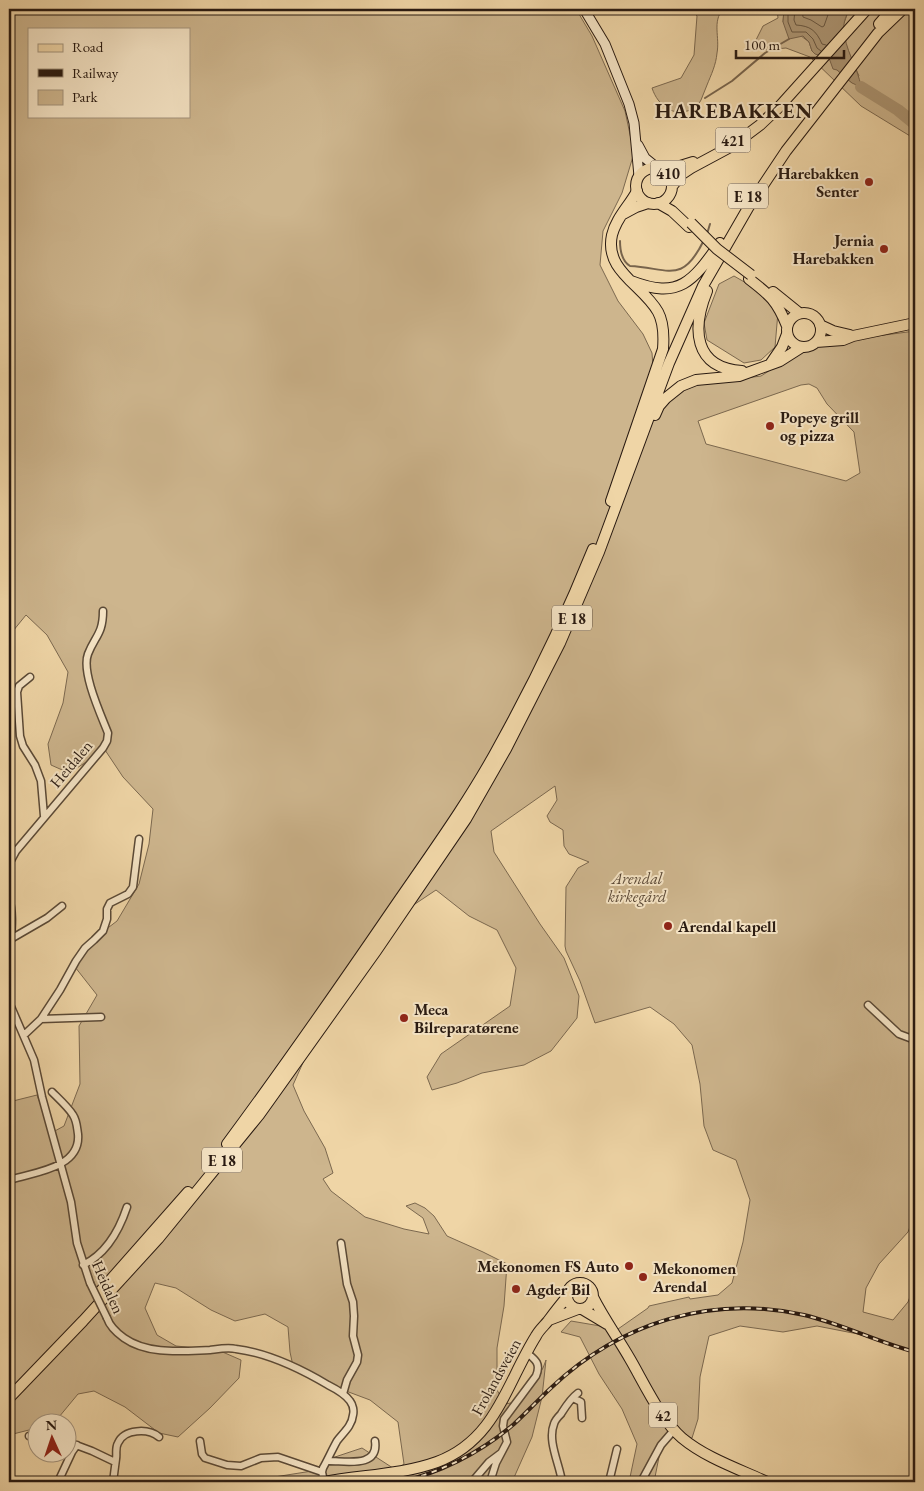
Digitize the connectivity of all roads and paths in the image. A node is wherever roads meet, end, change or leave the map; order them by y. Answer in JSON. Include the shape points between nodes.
{"nodes":[{"id":1,"x":584,"y":9,"type":"edge"},
{"id":2,"x":862,"y":9,"type":"edge"},
{"id":3,"x":867,"y":9,"type":"edge"},
{"id":4,"x":892,"y":9,"type":"edge"},
{"id":5,"x":903,"y":9,"type":"edge"},
{"id":6,"x":862,"y":49,"type":"junction"},
{"id":7,"x":792,"y":90,"type":"junction"},
{"id":8,"x":635,"y":140,"type":"junction"},
{"id":9,"x":659,"y":168,"type":"junction"},
{"id":10,"x":639,"y":176,"type":"junction"},
{"id":11,"x":672,"y":189,"type":"junction"},
{"id":12,"x":637,"y":191,"type":"junction"},
{"id":13,"x":653,"y":203,"type":"junction"},
{"id":14,"x":620,"y":216,"type":"junction"},
{"id":15,"x":690,"y":225,"type":"junction"},
{"id":16,"x":727,"y":238,"type":"junction"},
{"id":17,"x":750,"y":277,"type":"junction"},
{"id":18,"x":630,"y":281,"type":"junction"},
{"id":19,"x":799,"y":313,"type":"junction"},
{"id":20,"x":915,"y":323,"type":"edge"},
{"id":21,"x":820,"y":324,"type":"junction"},
{"id":22,"x":787,"y":330,"type":"junction"},
{"id":23,"x":853,"y":336,"type":"junction"},
{"id":24,"x":816,"y":342,"type":"junction"},
{"id":25,"x":802,"y":347,"type":"junction"},
{"id":26,"x":770,"y":363,"type":"junction"},
{"id":27,"x":748,"y":372,"type":"junction"},
{"id":28,"x":644,"y":406,"type":"junction"},
{"id":29,"x":632,"y":464,"type":"junction"},
{"id":30,"x":103,"y":611,"type":"dead end"},
{"id":31,"x":30,"y":677,"type":"dead end"},
{"id":32,"x":44,"y":816,"type":"junction"},
{"id":33,"x":139,"y":839,"type":"dead end"},
{"id":34,"x":9,"y":864,"type":"edge"},
{"id":35,"x":9,"y":898,"type":"edge"},
{"id":36,"x":62,"y":906,"type":"dead end"},
{"id":37,"x":10,"y":939,"type":"edge"},
{"id":38,"x":9,"y":1002,"type":"edge"},
{"id":39,"x":868,"y":1005,"type":"dead end"},
{"id":40,"x":101,"y":1017,"type":"dead end"},
{"id":41,"x":41,"y":1019,"type":"junction"},
{"id":42,"x":24,"y":1035,"type":"junction"},
{"id":43,"x":915,"y":1040,"type":"edge"},
{"id":44,"x":52,"y":1092,"type":"dead end"},
{"id":45,"x":60,"y":1165,"type":"junction"},
{"id":46,"x":13,"y":1179,"type":"dead end"},
{"id":47,"x":127,"y":1207,"type":"dead end"},
{"id":48,"x":341,"y":1243,"type":"dead end"},
{"id":49,"x":83,"y":1265,"type":"junction"},
{"id":50,"x":567,"y":1297,"type":"junction"},
{"id":51,"x":593,"y":1297,"type":"junction"},
{"id":52,"x":580,"y":1309,"type":"junction"},
{"id":53,"x":548,"y":1320,"type":"junction"},
{"id":54,"x":608,"y":1325,"type":"junction"},
{"id":55,"x":527,"y":1353,"type":"junction"},
{"id":56,"x":9,"y":1390,"type":"edge"},
{"id":57,"x":342,"y":1394,"type":"junction"},
{"id":58,"x":9,"y":1398,"type":"edge"},
{"id":59,"x":582,"y":1418,"type":"dead end"},
{"id":60,"x":674,"y":1430,"type":"junction"},
{"id":61,"x":159,"y":1437,"type":"dead end"},
{"id":62,"x":200,"y":1441,"type":"dead end"},
{"id":63,"x":375,"y":1441,"type":"dead end"},
{"id":64,"x":78,"y":1445,"type":"edge"},
{"id":65,"x":618,"y":1449,"type":"dead end"},
{"id":66,"x":502,"y":1452,"type":"junction"},
{"id":67,"x":328,"y":1460,"type":"junction"},
{"id":68,"x":115,"y":1462,"type":"junction"},
{"id":69,"x":66,"y":1464,"type":"edge"},
{"id":70,"x":323,"y":1479,"type":"edge"},
{"id":71,"x":58,"y":1482,"type":"edge"},
{"id":72,"x":113,"y":1482,"type":"edge"},
{"id":73,"x":472,"y":1482,"type":"edge"},
{"id":74,"x":490,"y":1482,"type":"edge"},
{"id":75,"x":562,"y":1482,"type":"edge"},
{"id":76,"x":609,"y":1482,"type":"edge"},
{"id":77,"x":641,"y":1482,"type":"edge"},
{"id":78,"x":767,"y":1482,"type":"edge"}],
"edges":[{"from":1,"to":8,"type":"main road","via":[[602,39],[623,87],[632,115]]},
{"from":2,"to":7,"type":"main road","number":"421"},
{"from":3,"to":7,"type":"main road","number":"421"},
{"from":4,"to":6,"type":"main road","number":"E 18"},
{"from":5,"to":6,"type":"main road","number":"E 18"},
{"from":6,"to":16,"type":"main road","number":"E 18","via":[[758,181]]},
{"from":7,"to":9,"type":"main road","number":"421","via":[[758,123],[730,143],[693,162]]},
{"from":7,"to":11,"type":"main road","number":"421","via":[[753,131],[690,168],[677,179]]},
{"from":8,"to":9,"type":"main road","via":[[645,158]]},
{"from":8,"to":10,"type":"main road"},
{"from":9,"to":10,"type":"main road","number":"410","via":[[646,170]]},
{"from":9,"to":11,"type":"main road","number":"410","via":[[670,176]]},
{"from":10,"to":12,"type":"main road","number":"410"},
{"from":11,"to":13,"type":"main road","number":"410","via":[[666,199]]},
{"from":11,"to":15,"type":"main road","number":"410","via":[[676,204]]},
{"from":12,"to":13,"type":"main road","number":"410","via":[[641,198]]},
{"from":12,"to":14,"type":"main road","number":"E 18"},
{"from":13,"to":14,"type":"main road","via":[[636,207]]},
{"from":13,"to":15,"type":"main road","number":"410","via":[[672,211]]},
{"from":14,"to":18,"type":"main road","number":"E 18","via":[[612,236],[612,252],[617,265]]},
{"from":15,"to":17,"type":"main road","number":"410","bridge":true},
{"from":16,"to":18,"type":"main road","number":"E 18","via":[[692,279],[674,288],[656,289]]},
{"from":16,"to":27,"type":"main road","number":"E 18","via":[[700,311],[698,334],[702,350],[713,362],[730,370]]},
{"from":16,"to":28,"type":"main road","number":"E 18","via":[[686,310]]},
{"from":16,"to":29,"type":"main road","number":"E 18","via":[[682,332]]},
{"from":17,"to":19,"type":"main road","number":"410"},
{"from":17,"to":22,"type":"main road","number":"410","via":[[781,310]]},
{"from":18,"to":28,"type":"main road","number":"E 18","via":[[657,310],[663,328],[663,349]]},
{"from":19,"to":21,"type":"main road","number":"410","via":[[816,317]]},
{"from":19,"to":22,"type":"main road","via":[[791,318]]},
{"from":20,"to":23,"type":"main road","number":"410"},
{"from":21,"to":23,"type":"main road","number":"410"},
{"from":21,"to":24,"type":"main road"},
{"from":22,"to":25,"type":"main road","number":"410","via":[[793,343]]},
{"from":22,"to":26,"type":"main road","via":[[782,347]]},
{"from":23,"to":24,"type":"main road","number":"410"},
{"from":24,"to":25,"type":"main road","number":"410"},
{"from":25,"to":26,"type":"main road","number":"E 18"},
{"from":26,"to":27,"type":"main road","number":"E 18"},
{"from":27,"to":29,"type":"main road","number":"E 18","via":[[688,382],[673,391],[659,406]]},
{"from":28,"to":56,"type":"main road","number":"E 18","via":[[593,550],[557,632],[500,746],[459,813],[228,1143],[79,1317]]},
{"from":29,"to":58,"type":"main road","number":"E 18","via":[[600,552],[560,643],[506,749],[460,827],[259,1114],[158,1238]]},
{"from":30,"to":32,"type":"street","name":"Heidalen","via":[[100,632],[86,661],[89,681],[108,733],[107,740]]},
{"from":31,"to":32,"type":"street","name":"Heidalen","via":[[17,692],[20,736],[41,781]]},
{"from":32,"to":34,"type":"street","name":"Heidalen"},
{"from":33,"to":41,"type":"street","via":[[133,887],[128,894],[110,903],[103,931],[84,948]]},
{"from":35,"to":37,"type":"street","via":[[12,912]]},
{"from":36,"to":37,"type":"street","via":[[48,918]]},
{"from":38,"to":42,"type":"street","name":"Heidalen"},
{"from":39,"to":43,"type":"street","via":[[899,1034]]},
{"from":40,"to":41,"type":"street"},
{"from":41,"to":42,"type":"street"},
{"from":42,"to":45,"type":"street","name":"Heidalen","via":[[34,1060]]},
{"from":44,"to":45,"type":"street","via":[[76,1120],[78,1137],[76,1150]]},
{"from":45,"to":46,"type":"street"},
{"from":45,"to":49,"type":"street","name":"Heidalen"},
{"from":47,"to":49,"type":"street","via":[[103,1251]]},
{"from":48,"to":57,"type":"street","via":[[353,1302],[353,1336],[358,1356]]},
{"from":49,"to":57,"type":"street","name":"Heidalen","bridge":true,"via":[[109,1324],[130,1342],[166,1351],[247,1350],[297,1368]]},
{"from":50,"to":51,"type":"main road","number":"42","via":[[570,1288],[579,1283],[589,1287]]},
{"from":50,"to":52,"type":"main road","number":"42","via":[[570,1305]]},
{"from":50,"to":53,"type":"main road","name":"Frolandsveien","number":"42"},
{"from":51,"to":52,"type":"main road","via":[[589,1305]]},
{"from":51,"to":54,"type":"main road","number":"42"},
{"from":52,"to":53,"type":"main road"},
{"from":52,"to":54,"type":"main road","number":"42"},
{"from":53,"to":55,"type":"main road","name":"Frolandsveien","number":"42"},
{"from":54,"to":60,"type":"main road","number":"42"},
{"from":55,"to":66,"type":"street","via":[[539,1368],[504,1419],[507,1442]]},
{"from":55,"to":70,"type":"main road","name":"Frolandsveien","number":"42","via":[[488,1424],[452,1455],[406,1470]]},
{"from":57,"to":67,"type":"street","via":[[350,1400],[353,1418]]},
{"from":59,"to":75,"type":"street","via":[[580,1402],[575,1395],[553,1426],[554,1451]]},
{"from":60,"to":77,"type":"street","via":[[661,1445]]},
{"from":60,"to":78,"type":"main road","number":"42","via":[[699,1450]]},
{"from":61,"to":68,"type":"street","via":[[146,1431],[127,1434],[118,1443]]},
{"from":62,"to":70,"type":"street","name":"Frolandsveien","via":[[205,1458],[227,1465],[241,1466],[262,1458],[278,1457]]},
{"from":63,"to":67,"type":"street","via":[[375,1452],[366,1460]]},
{"from":64,"to":68,"type":"street"},
{"from":65,"to":76,"type":"street"},
{"from":66,"to":73,"type":"street"},
{"from":66,"to":74,"type":"street"},
{"from":67,"to":70,"type":"street","via":[[322,1468]]},
{"from":68,"to":72,"type":"street"},
{"from":69,"to":71,"type":"street"}]}
